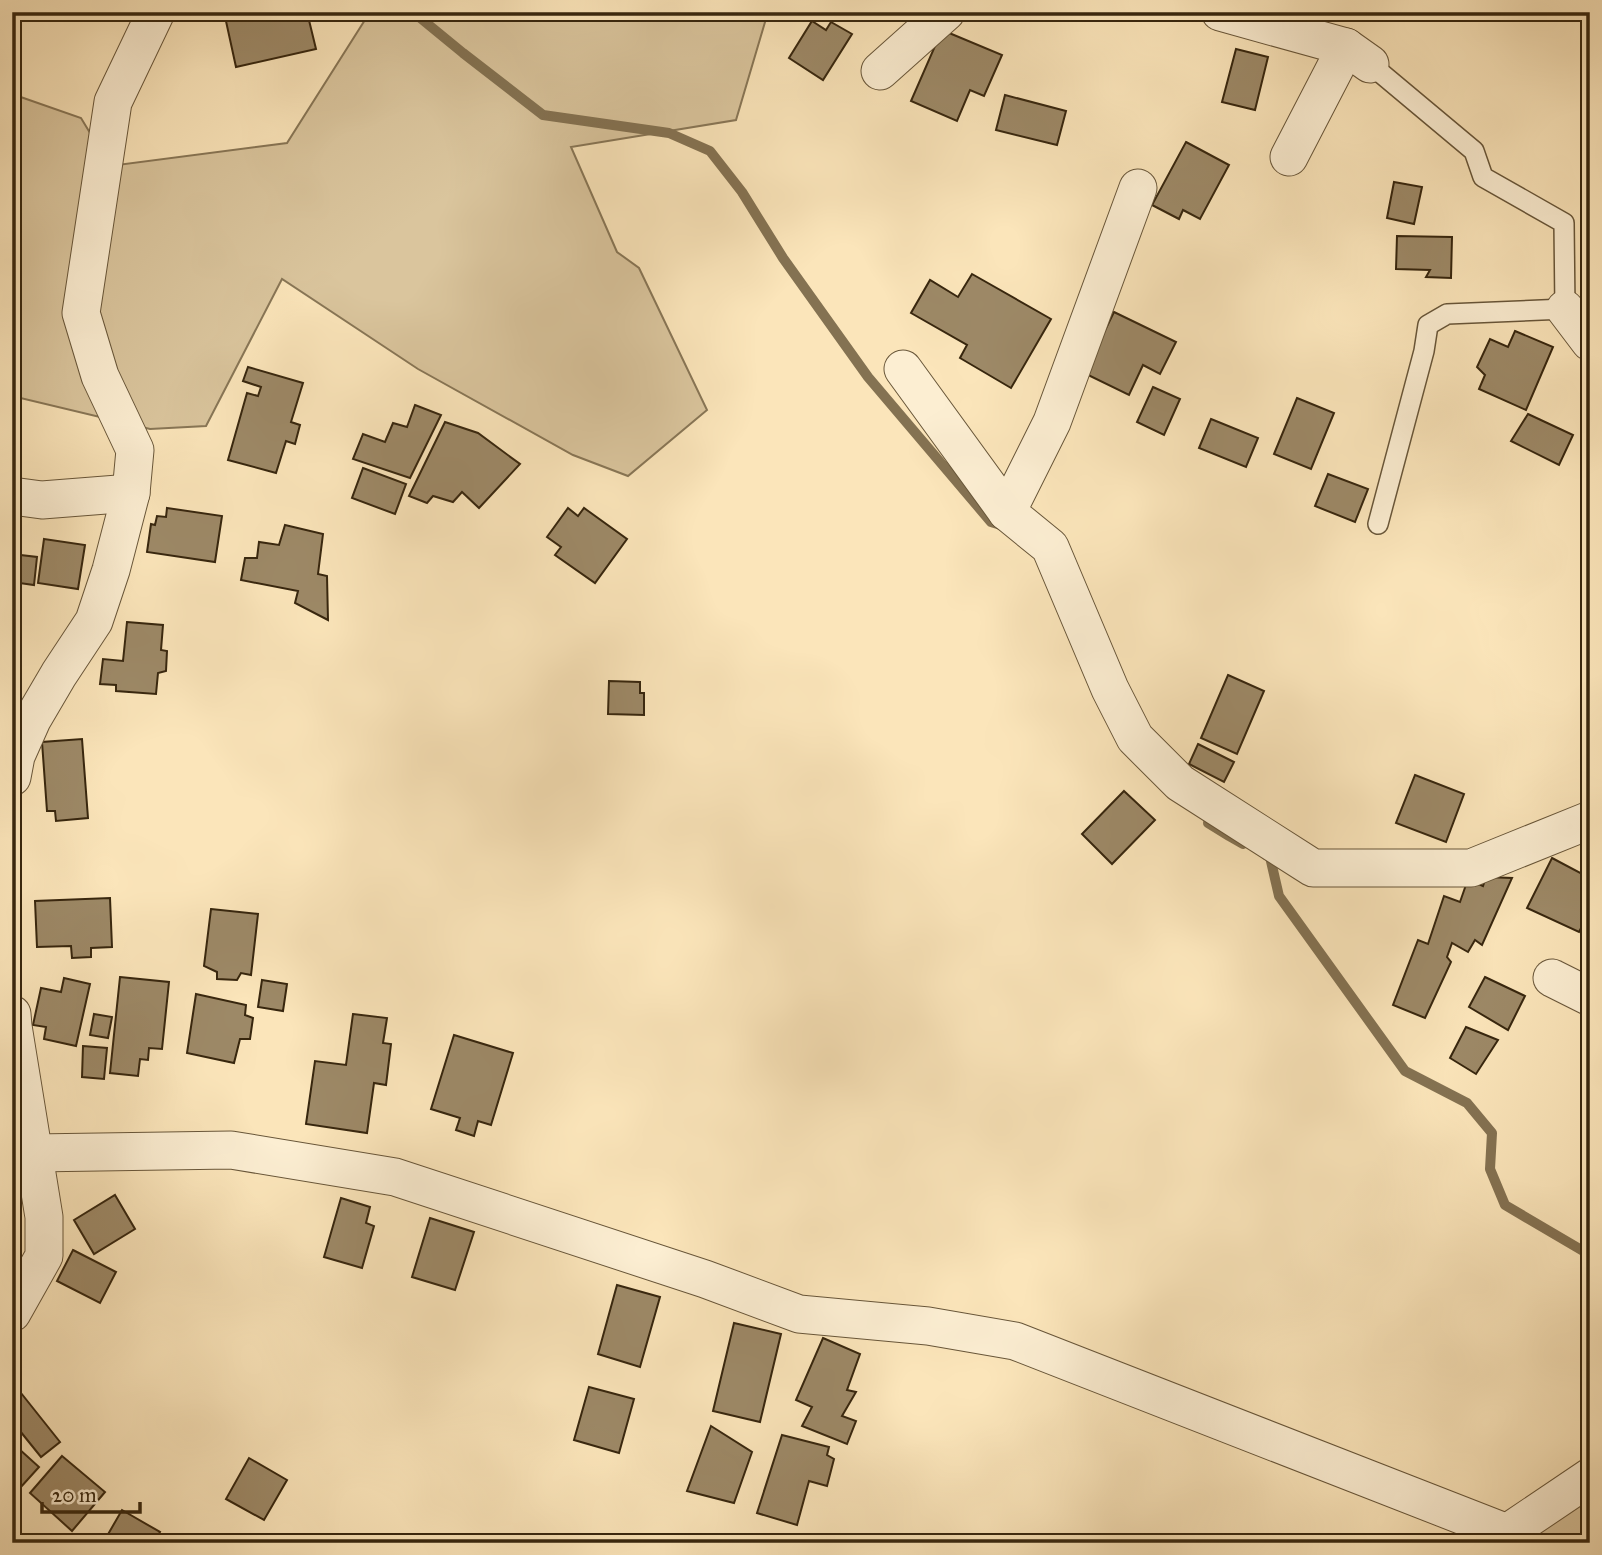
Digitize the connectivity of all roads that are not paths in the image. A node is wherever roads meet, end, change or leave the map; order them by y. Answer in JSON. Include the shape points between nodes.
{"nodes":[{"id":1,"x":156,"y":12,"type":"edge"},
{"id":2,"x":946,"y":12,"type":"edge"},
{"id":3,"x":1220,"y":12,"type":"edge"},
{"id":4,"x":1358,"y":56,"type":"junction"},
{"id":5,"x":880,"y":71,"type":"dead end"},
{"id":6,"x":1289,"y":158,"type":"dead end"},
{"id":7,"x":1138,"y":188,"type":"dead end"},
{"id":8,"x":1565,"y":309,"type":"junction"},
{"id":9,"x":1590,"y":342,"type":"edge"},
{"id":10,"x":903,"y":369,"type":"dead end"},
{"id":11,"x":131,"y":493,"type":"junction"},
{"id":12,"x":12,"y":496,"type":"edge"},
{"id":13,"x":1007,"y":512,"type":"junction"},
{"id":14,"x":1378,"y":524,"type":"dead end"},
{"id":15,"x":12,"y":776,"type":"edge"},
{"id":16,"x":1590,"y":820,"type":"edge"},
{"id":17,"x":1552,"y":978,"type":"dead end"},
{"id":18,"x":1590,"y":997,"type":"edge"},
{"id":19,"x":12,"y":1014,"type":"edge"},
{"id":20,"x":23,"y":1153,"type":"edge"},
{"id":21,"x":12,"y":1313,"type":"edge"},
{"id":22,"x":1590,"y":1477,"type":"edge"},
{"id":23,"x":1501,"y":1538,"type":"edge"}],
"edges":[{"from":1,"to":11,"type":"street","via":[[113,103],[81,313],[100,376],[135,450]]},
{"from":2,"to":5,"type":"street"},
{"from":3,"to":4,"type":"street"},
{"from":4,"to":6,"type":"street"},
{"from":4,"to":8,"type":"lane","via":[[1474,152],[1483,177],[1564,223]]},
{"from":7,"to":13,"type":"street","via":[[1052,422]]},
{"from":8,"to":9,"type":"street"},
{"from":8,"to":14,"type":"lane","via":[[1447,314],[1428,325]]},
{"from":10,"to":13,"type":"street"},
{"from":11,"to":12,"type":"street","via":[[41,500]]},
{"from":11,"to":15,"type":"street","via":[[94,621],[32,720]]},
{"from":13,"to":16,"type":"street","via":[[1050,547],[1135,738],[1181,783],[1314,868],[1471,868]]},
{"from":17,"to":18,"type":"street"},
{"from":19,"to":20,"type":"street"},
{"from":20,"to":21,"type":"street","via":[[44,1217],[44,1256]]},
{"from":20,"to":23,"type":"street","via":[[231,1150],[395,1177],[799,1314],[928,1326],[1015,1341]]},
{"from":22,"to":23,"type":"street"}]}
